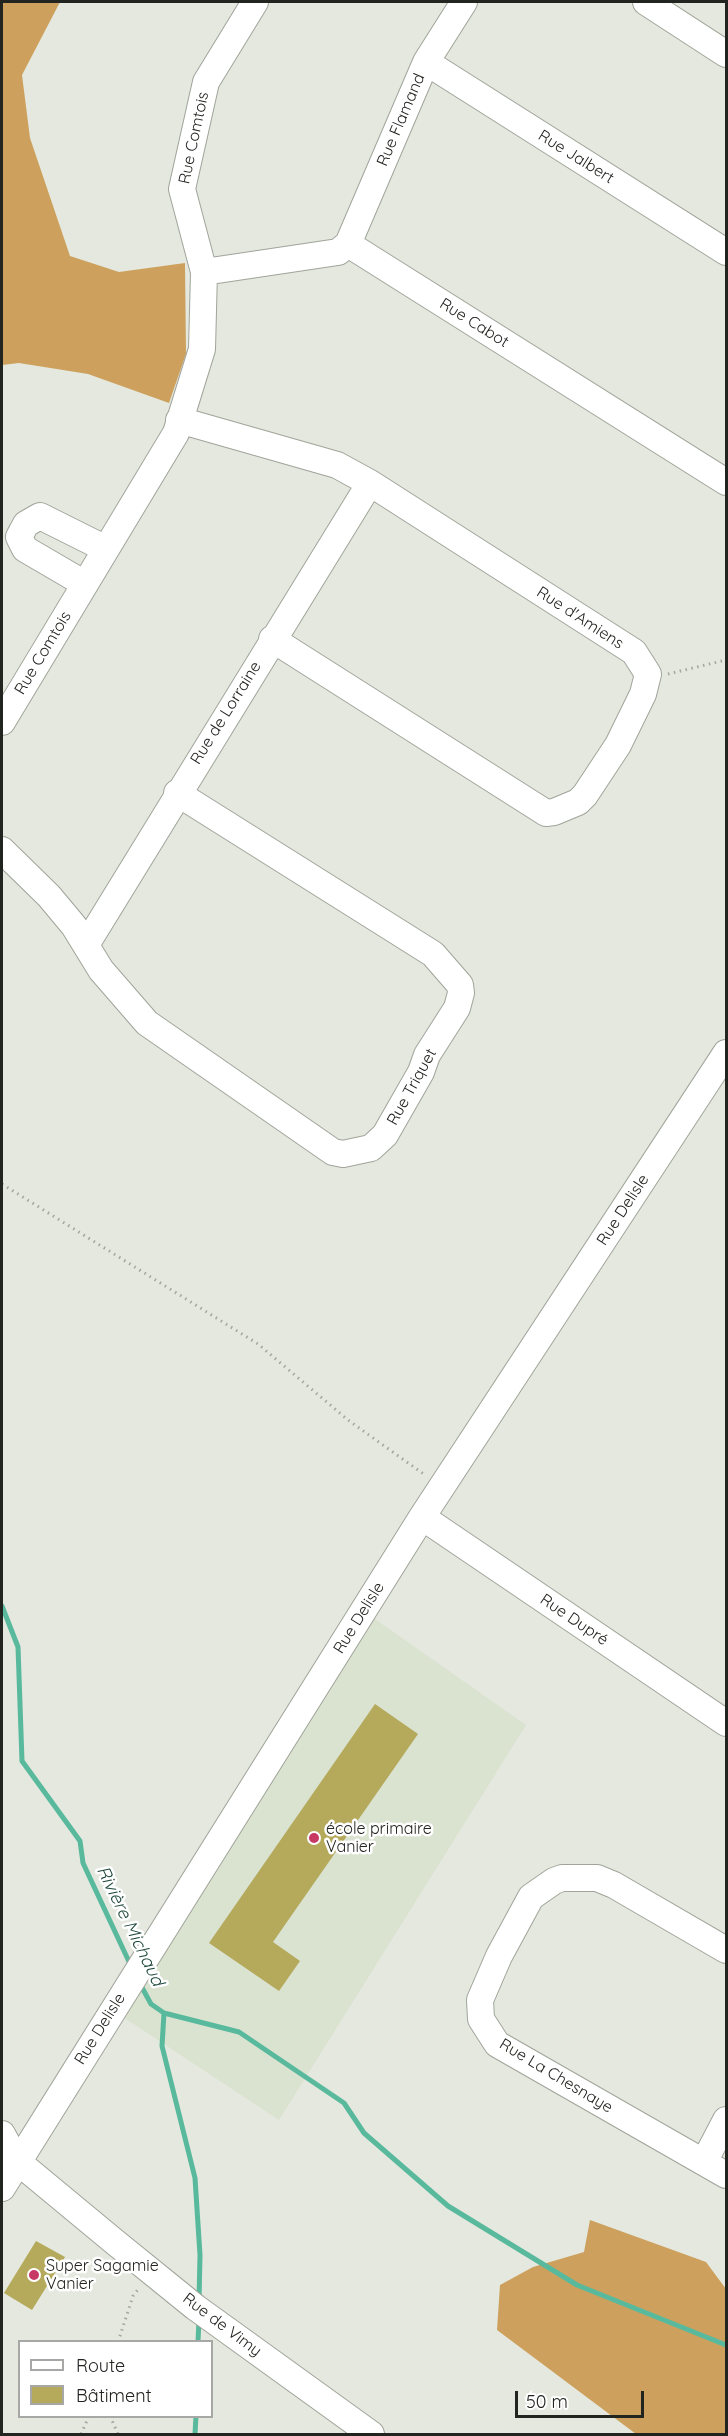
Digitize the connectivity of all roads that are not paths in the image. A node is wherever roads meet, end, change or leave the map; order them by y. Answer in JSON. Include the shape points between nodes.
{"nodes":[{"id":1,"x":255,"y":2,"type":"edge"},
{"id":2,"x":464,"y":2,"type":"edge"},
{"id":3,"x":646,"y":2,"type":"edge"},
{"id":4,"x":726,"y":54,"type":"edge"},
{"id":5,"x":426,"y":62,"type":"junction"},
{"id":6,"x":348,"y":244,"type":"junction"},
{"id":7,"x":726,"y":252,"type":"edge"},
{"id":8,"x":204,"y":272,"type":"junction"},
{"id":9,"x":179,"y":420,"type":"junction"},
{"id":10,"x":726,"y":482,"type":"edge"},
{"id":11,"x":370,"y":483,"type":"junction"},
{"id":12,"x":106,"y":549,"type":"junction"},
{"id":13,"x":85,"y":584,"type":"junction"},
{"id":14,"x":272,"y":639,"type":"junction"},
{"id":15,"x":2,"y":722,"type":"edge"},
{"id":16,"x":177,"y":793,"type":"junction"},
{"id":17,"x":2,"y":850,"type":"edge"},
{"id":18,"x":86,"y":945,"type":"junction"},
{"id":19,"x":726,"y":1053,"type":"edge"},
{"id":20,"x":422,"y":1517,"type":"junction"},
{"id":21,"x":726,"y":1723,"type":"edge"},
{"id":22,"x":726,"y":1950,"type":"edge"},
{"id":23,"x":726,"y":2120,"type":"edge"},
{"id":24,"x":2,"y":2134,"type":"edge"},
{"id":25,"x":17,"y":2161,"type":"junction"},
{"id":26,"x":704,"y":2162,"type":"junction"},
{"id":27,"x":726,"y":2175,"type":"edge"},
{"id":28,"x":2,"y":2188,"type":"edge"},
{"id":29,"x":371,"y":2434,"type":"edge"}],
"edges":[{"from":1,"to":8,"type":"street","name":"Rue Comtois","via":[[206,82],[182,189]]},
{"from":2,"to":5,"type":"street","name":"Rue Flamand"},
{"from":3,"to":4,"type":"street"},
{"from":5,"to":6,"type":"street","name":"Rue Flamand"},
{"from":5,"to":7,"type":"street","name":"Rue Jalbert"},
{"from":6,"to":8,"type":"street","via":[[338,252]]},
{"from":6,"to":10,"type":"street","name":"Rue Cabot"},
{"from":8,"to":9,"type":"street","name":"Rue Comtois","via":[[202,349]]},
{"from":9,"to":11,"type":"street","name":"Rue d'Amiens","via":[[337,465]]},
{"from":9,"to":12,"type":"street","name":"Rue Comtois","via":[[176,433]]},
{"from":11,"to":14,"type":"street","name":"Rue de Lorraine"},
{"from":11,"to":14,"type":"street","name":"Rue d'Amiens","via":[[634,652],[648,674],[643,694],[618,745],[578,802],[546,813]]},
{"from":12,"to":13,"type":"street","name":"Rue Comtois"},
{"from":12,"to":13,"type":"street","via":[[40,516],[26,524],[19,537],[25,549]]},
{"from":13,"to":15,"type":"street","name":"Rue Comtois"},
{"from":14,"to":16,"type":"street","name":"Rue de Lorraine"},
{"from":16,"to":18,"type":"street","name":"Rue de Lorraine"},
{"from":16,"to":18,"type":"street","name":"Rue Triquet","via":[[433,954],[460,985],[457,1008],[385,1135],[371,1148],[343,1154],[333,1152],[147,1023],[101,970]]},
{"from":17,"to":18,"type":"street","name":"Rue Triquet","via":[[49,896]]},
{"from":19,"to":20,"type":"street","name":"Rue Delisle"},
{"from":20,"to":21,"type":"street","name":"Rue Dupré"},
{"from":20,"to":25,"type":"street","name":"Rue Delisle"},
{"from":22,"to":26,"type":"street","name":"Rue La Chesnaye","via":[[614,1885],[597,1878],[562,1878],[531,1897],[480,2000],[481,2019],[497,2044]]},
{"from":23,"to":26,"type":"street"},
{"from":24,"to":25,"type":"street","name":"Rue de Vimy"},
{"from":25,"to":28,"type":"street","name":"Rue Delisle"},
{"from":25,"to":29,"type":"street","name":"Rue de Vimy","via":[[195,2307]]},
{"from":26,"to":27,"type":"street","name":"Rue La Chesnaye"}]}
